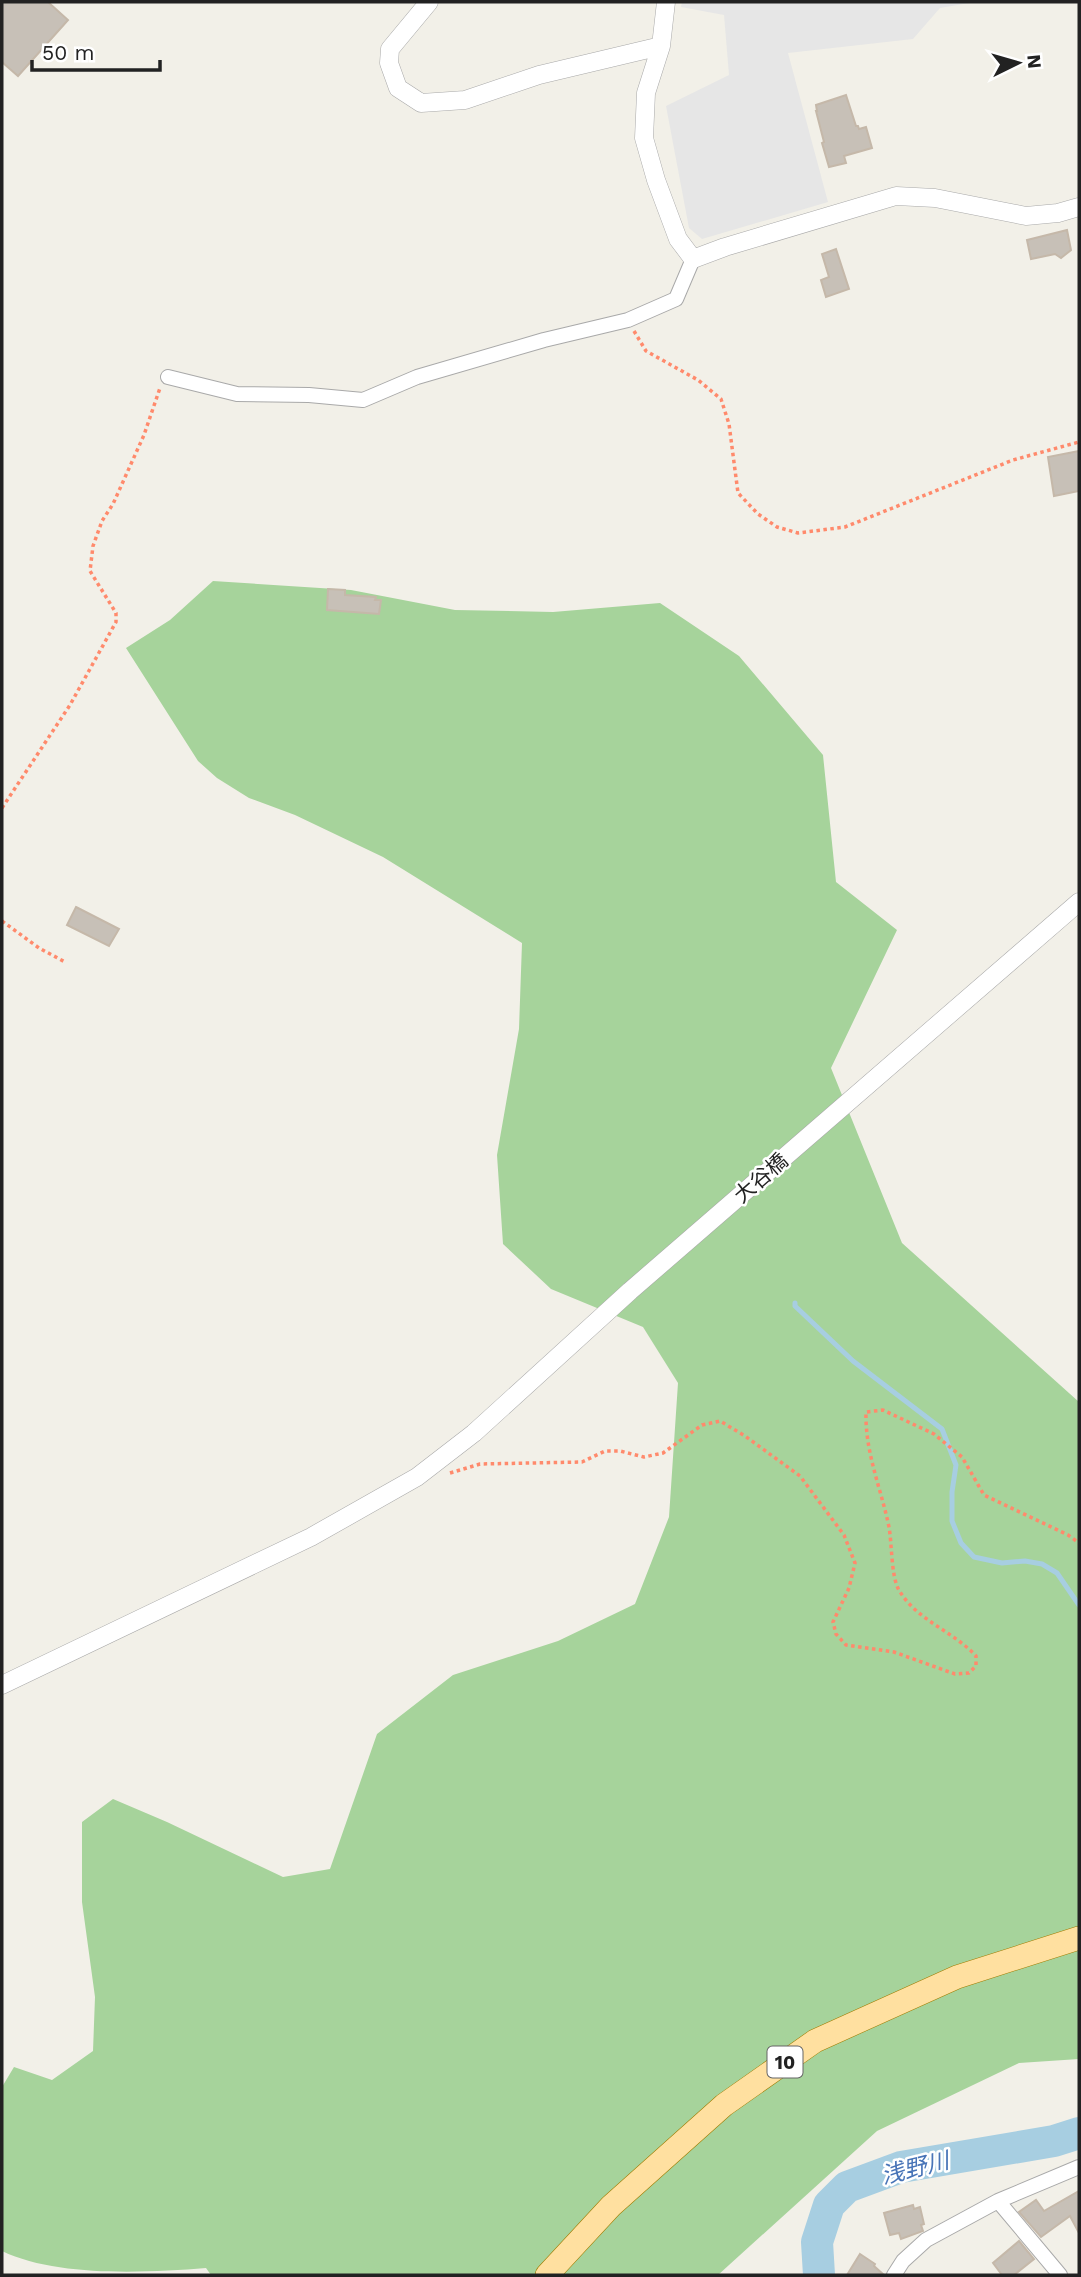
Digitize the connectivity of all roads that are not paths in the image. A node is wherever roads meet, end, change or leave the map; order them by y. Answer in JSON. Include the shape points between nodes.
{"nodes":[{"id":1,"x":429,"y":2,"type":"edge"},
{"id":2,"x":666,"y":2,"type":"edge"},
{"id":3,"x":661,"y":46,"type":"junction"},
{"id":4,"x":1079,"y":207,"type":"edge"},
{"id":5,"x":693,"y":259,"type":"junction"},
{"id":6,"x":168,"y":377,"type":"road end"},
{"id":7,"x":1079,"y":902,"type":"edge"},
{"id":8,"x":2,"y":1685,"type":"edge"},
{"id":9,"x":1079,"y":1938,"type":"edge"},
{"id":10,"x":1079,"y":2167,"type":"edge"},
{"id":11,"x":998,"y":2202,"type":"junction"},
{"id":12,"x":547,"y":2275,"type":"edge"},
{"id":13,"x":894,"y":2275,"type":"edge"},
{"id":14,"x":1060,"y":2275,"type":"edge"}],
"edges":[{"from":1,"to":3,"type":"street","via":[[390,49],[388,63],[398,88],[421,103],[466,100],[539,75]]},
{"from":2,"to":3,"type":"street"},
{"from":3,"to":5,"type":"street","via":[[646,93],[644,138],[678,239]]},
{"from":4,"to":5,"type":"street","via":[[1026,216],[935,198],[896,196]]},
{"from":5,"to":6,"type":"street","via":[[676,299],[628,320],[417,377],[363,400],[237,394]]},
{"from":7,"to":8,"type":"street","name":"大谷橋","via":[[630,1291],[474,1433],[417,1477],[311,1537]]},
{"from":9,"to":12,"type":"main road","number":"10","via":[[957,1977],[815,2040],[724,2105],[611,2206]]},
{"from":10,"to":11,"type":"street"},
{"from":11,"to":13,"type":"street","via":[[926,2240]]},
{"from":11,"to":14,"type":"street"}]}
